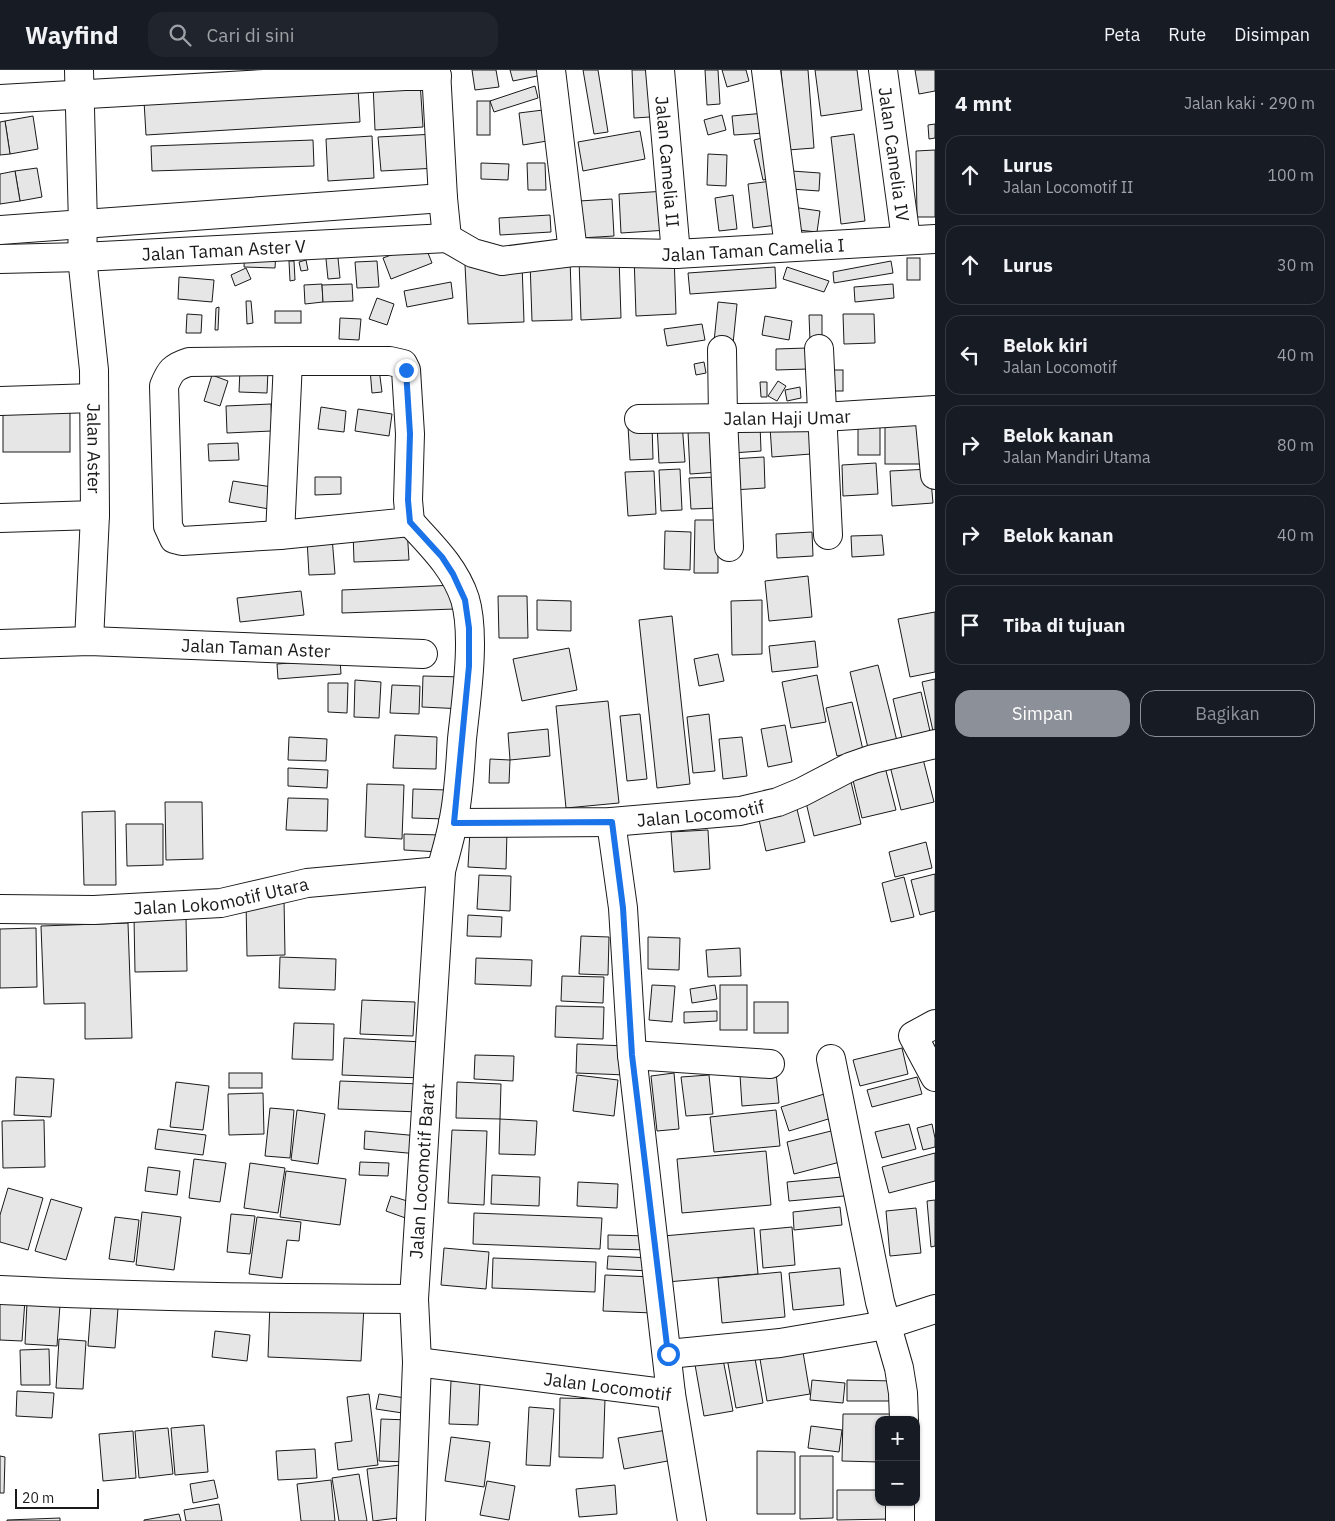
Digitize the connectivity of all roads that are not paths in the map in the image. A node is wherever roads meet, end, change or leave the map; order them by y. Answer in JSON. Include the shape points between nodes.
{"nodes":[{"id":1,"x":551,"y":70,"type":"edge"},
{"id":2,"x":660,"y":70,"type":"edge"},
{"id":3,"x":766,"y":70,"type":"edge"},
{"id":4,"x":883,"y":70,"type":"edge"},
{"id":5,"x":436,"y":73,"type":"edge"},
{"id":6,"x":80,"y":82,"type":"edge"},
{"id":7,"x":0,"y":98,"type":"edge"},
{"id":8,"x":443,"y":198,"type":"junction"},
{"id":9,"x":83,"y":225,"type":"junction"},
{"id":10,"x":0,"y":230,"type":"edge"},
{"id":11,"x":447,"y":238,"type":"junction"},
{"id":12,"x":906,"y":239,"type":"junction"},
{"id":13,"x":935,"y":239,"type":"edge"},
{"id":14,"x":789,"y":247,"type":"junction"},
{"id":15,"x":573,"y":252,"type":"junction"},
{"id":16,"x":676,"y":254,"type":"junction"},
{"id":17,"x":82,"y":257,"type":"junction"},
{"id":18,"x":0,"y":260,"type":"edge"},
{"id":19,"x":819,"y":349,"type":"dead end"},
{"id":20,"x":722,"y":350,"type":"dead end"},
{"id":21,"x":288,"y":361,"type":"junction"},
{"id":22,"x":94,"y":398,"type":"junction"},
{"id":23,"x":0,"y":402,"type":"edge"},
{"id":24,"x":932,"y":410,"type":"edge"},
{"id":25,"x":822,"y":417,"type":"junction"},
{"id":26,"x":723,"y":418,"type":"junction"},
{"id":27,"x":639,"y":419,"type":"dead end"},
{"id":28,"x":935,"y":475,"type":"edge"},
{"id":29,"x":96,"y":515,"type":"junction"},
{"id":30,"x":0,"y":518,"type":"edge"},
{"id":31,"x":410,"y":522,"type":"junction"},
{"id":32,"x":828,"y":535,"type":"dead end"},
{"id":33,"x":280,"y":536,"type":"junction"},
{"id":34,"x":730,"y":547,"type":"dead end"},
{"id":35,"x":89,"y":641,"type":"junction"},
{"id":36,"x":0,"y":644,"type":"edge"},
{"id":37,"x":423,"y":654,"type":"dead end"},
{"id":38,"x":935,"y":744,"type":"edge"},
{"id":39,"x":612,"y":822,"type":"junction"},
{"id":40,"x":454,"y":823,"type":"junction"},
{"id":41,"x":441,"y":871,"type":"junction"},
{"id":42,"x":0,"y":909,"type":"edge"},
{"id":43,"x":935,"y":1024,"type":"edge"},
{"id":44,"x":632,"y":1055,"type":"junction"},
{"id":45,"x":831,"y":1059,"type":"dead end"},
{"id":46,"x":770,"y":1064,"type":"dead end"},
{"id":47,"x":935,"y":1077,"type":"edge"},
{"id":48,"x":0,"y":1290,"type":"edge"},
{"id":49,"x":414,"y":1299,"type":"junction"},
{"id":50,"x":935,"y":1309,"type":"edge"},
{"id":51,"x":886,"y":1324,"type":"junction"},
{"id":52,"x":668,"y":1354,"type":"junction"},
{"id":53,"x":417,"y":1362,"type":"junction"},
{"id":54,"x":671,"y":1394,"type":"junction"},
{"id":55,"x":904,"y":1416,"type":"edge"},
{"id":56,"x":900,"y":1506,"type":"edge"},
{"id":57,"x":411,"y":1521,"type":"edge"},
{"id":58,"x":692,"y":1521,"type":"edge"},
{"id":59,"x":900,"y":1521,"type":"edge"}],
"edges":[{"from":1,"to":15,"type":"street"},
{"from":2,"to":16,"type":"street","name":"Jalan Camelia II"},
{"from":3,"to":14,"type":"street"},
{"from":4,"to":12,"type":"street","name":"Jalan Camelia IV"},
{"from":5,"to":6,"type":"street"},
{"from":5,"to":8,"type":"street"},
{"from":6,"to":7,"type":"street"},
{"from":6,"to":9,"type":"street","name":"Jalan Aster"},
{"from":8,"to":9,"type":"street","name":"Jalan Taman Aster V"},
{"from":8,"to":11,"type":"street"},
{"from":9,"to":10,"type":"street","name":"Jalan Taman Aster V"},
{"from":9,"to":17,"type":"street","name":"Jalan Aster"},
{"from":11,"to":15,"type":"street","name":"Jalan Taman Camelia I","via":[[473,253],[502,261]]},
{"from":11,"to":17,"type":"street","name":"Jalan Taman Aster V"},
{"from":12,"to":13,"type":"street","name":"Jalan Taman Camelia I"},
{"from":12,"to":14,"type":"street","name":"Jalan Taman Camelia I"},
{"from":14,"to":16,"type":"street","name":"Jalan Taman Camelia I"},
{"from":15,"to":16,"type":"street","name":"Jalan Taman Camelia I"},
{"from":17,"to":18,"type":"street","name":"Jalan Taman Aster V"},
{"from":17,"to":22,"type":"street","name":"Jalan Aster"},
{"from":19,"to":25,"type":"street"},
{"from":20,"to":26,"type":"street"},
{"from":21,"to":31,"type":"street","via":[[390,361],[404,364],[410,434]]},
{"from":21,"to":33,"type":"street"},
{"from":21,"to":33,"type":"street","via":[[188,362],[169,373],[164,386],[168,526],[174,539]]},
{"from":22,"to":23,"type":"street"},
{"from":22,"to":29,"type":"street","name":"Jalan Aster"},
{"from":24,"to":25,"type":"street","name":"Jalan Haji Umar"},
{"from":24,"to":28,"type":"street"},
{"from":25,"to":26,"type":"street","name":"Jalan Haji Umar"},
{"from":25,"to":32,"type":"street"},
{"from":26,"to":27,"type":"street","name":"Jalan Haji Umar"},
{"from":26,"to":34,"type":"street"},
{"from":29,"to":30,"type":"street"},
{"from":29,"to":35,"type":"street","name":"Jalan Aster"},
{"from":31,"to":33,"type":"street"},
{"from":31,"to":40,"type":"street","name":"Jalan Locomotif Barat","via":[[442,557],[461,589],[467,609],[469,666]]},
{"from":35,"to":36,"type":"street"},
{"from":35,"to":37,"type":"street","name":"Jalan Taman Aster"},
{"from":38,"to":39,"type":"street","name":"Jalan Locomotif","via":[[850,767],[802,792],[762,806],[740,811]]},
{"from":39,"to":40,"type":"street","name":"Jalan Locomotif"},
{"from":39,"to":44,"type":"street","via":[[625,927]]},
{"from":40,"to":41,"type":"street","name":"Jalan Locomotif Barat"},
{"from":41,"to":42,"type":"street","name":"Jalan Lokomotif Utara","via":[[307,883],[221,903],[94,910]]},
{"from":41,"to":49,"type":"street","name":"Jalan Locomotif Barat"},
{"from":43,"to":47,"type":"street","via":[[913,1036]]},
{"from":44,"to":46,"type":"street"},
{"from":44,"to":52,"type":"street"},
{"from":45,"to":51,"type":"street"},
{"from":48,"to":49,"type":"street","via":[[224,1298]]},
{"from":49,"to":53,"type":"street","name":"Jalan Locomotif Barat"},
{"from":50,"to":51,"type":"street"},
{"from":51,"to":52,"type":"street","via":[[780,1343]]},
{"from":51,"to":55,"type":"street","via":[[900,1368]]},
{"from":52,"to":54,"type":"street"},
{"from":53,"to":54,"type":"street","name":"Jalan Locomotif"},
{"from":53,"to":57,"type":"street","name":"Jalan Locomotif Barat"},
{"from":54,"to":58,"type":"street","name":"Jalan Locomotif"},
{"from":56,"to":59,"type":"street"}]}
